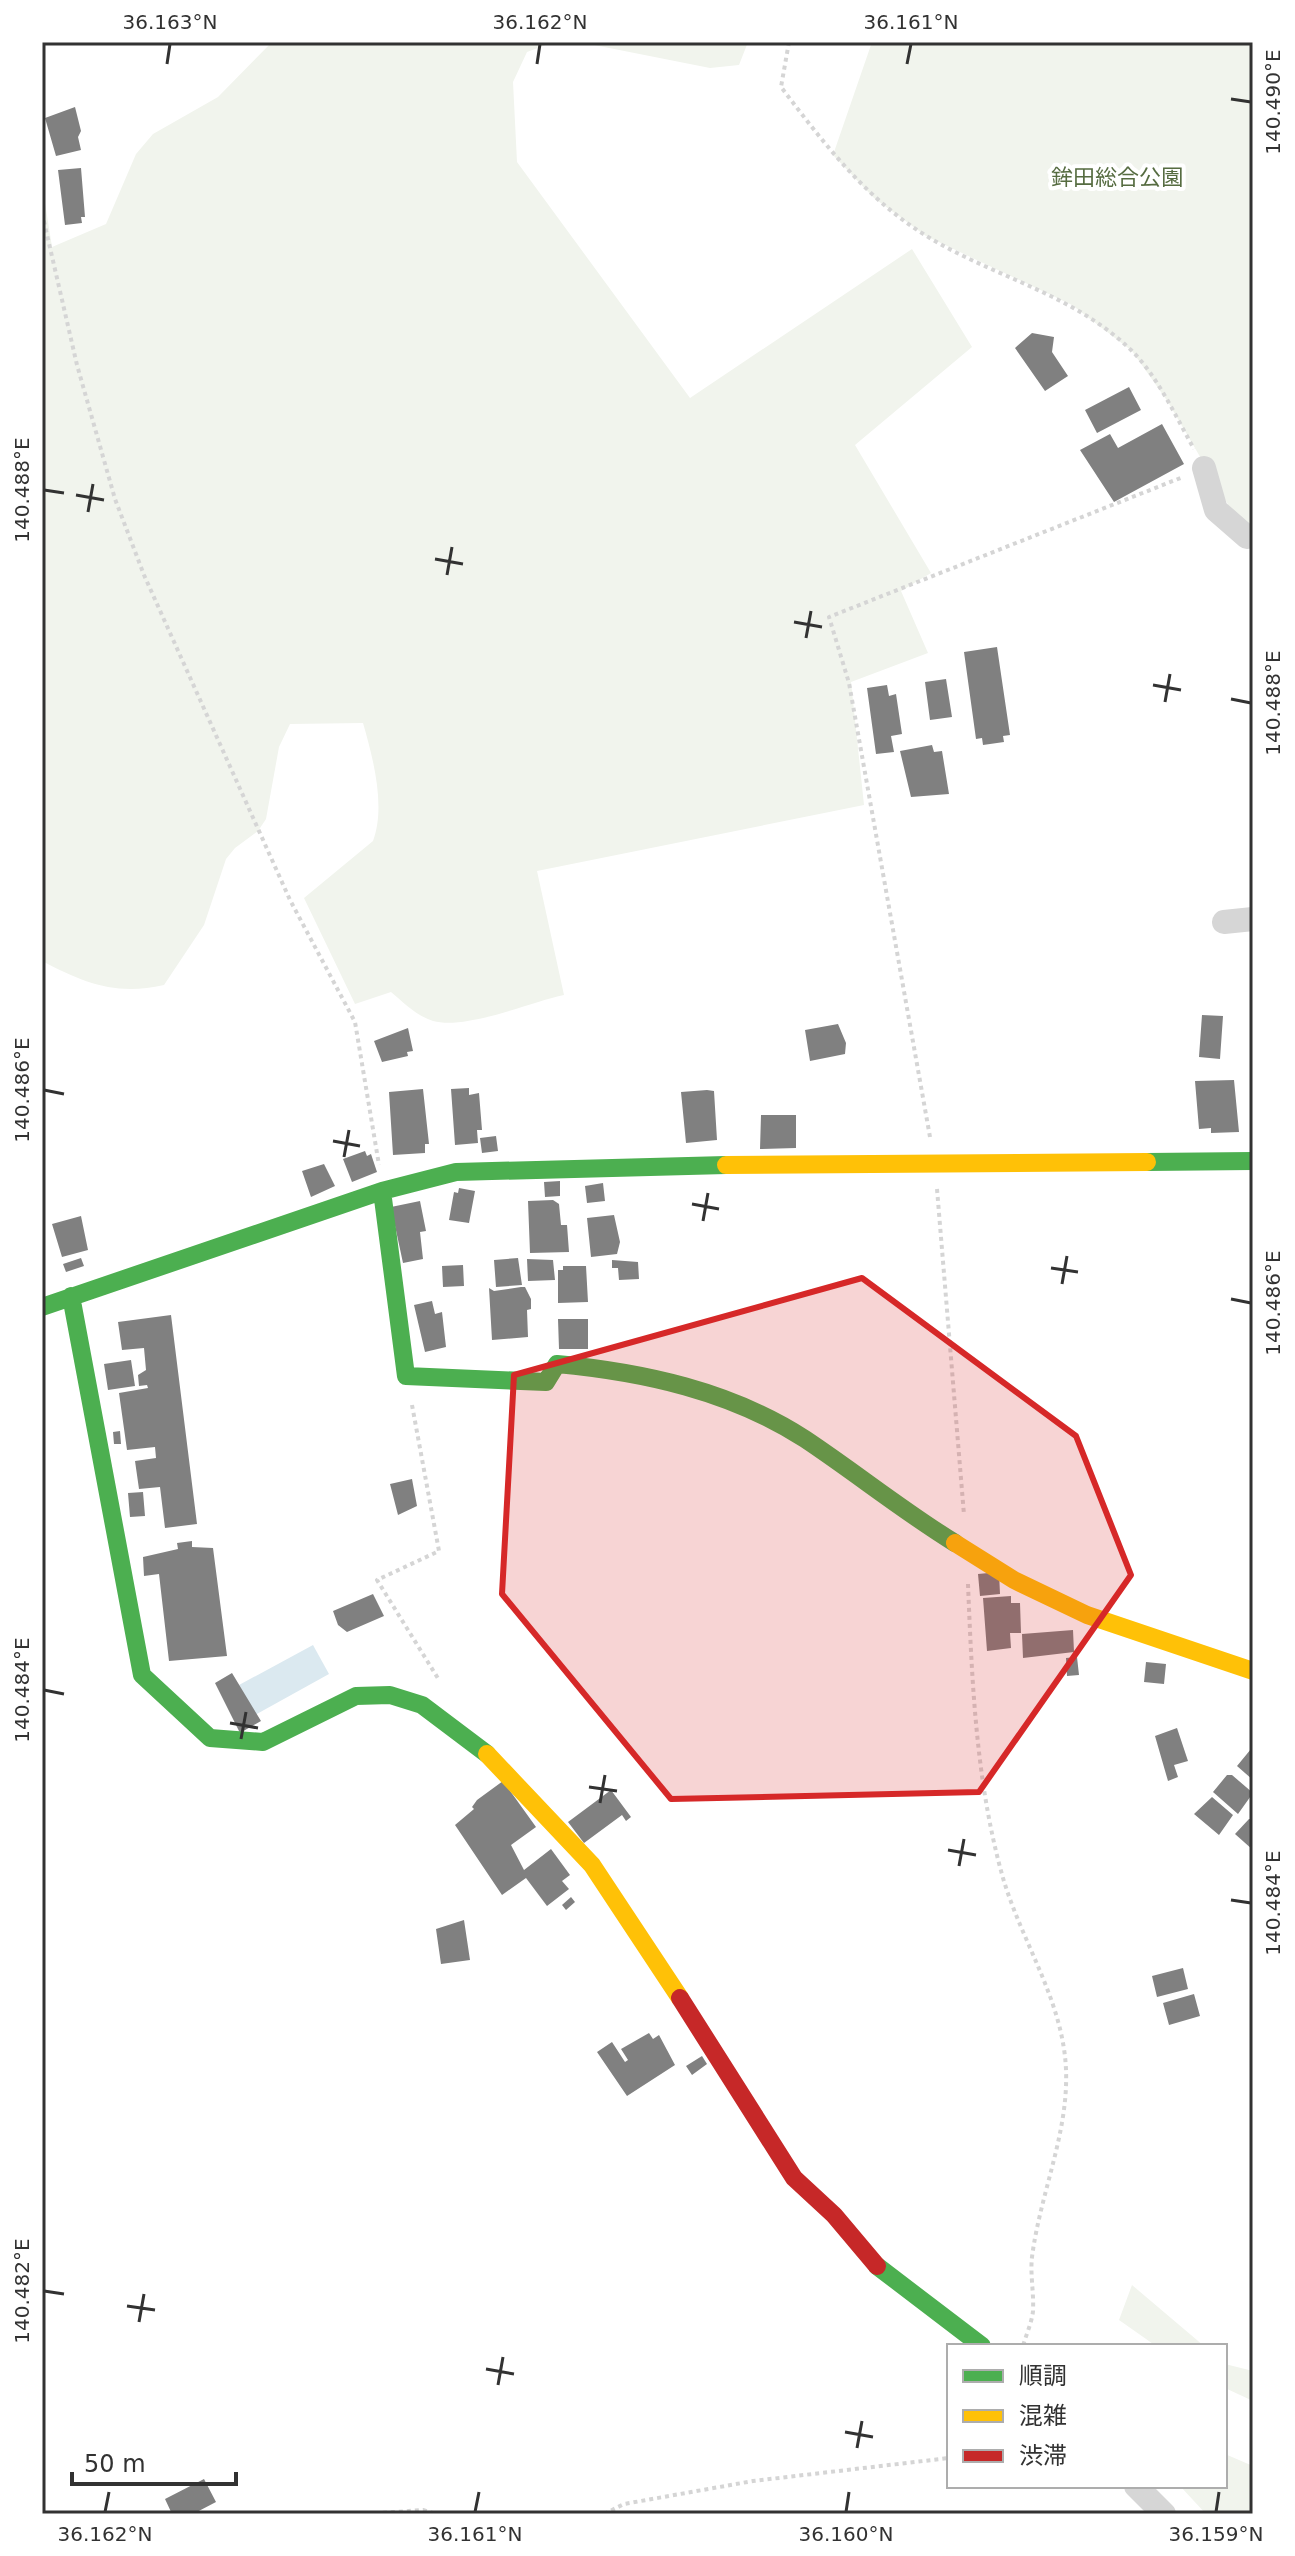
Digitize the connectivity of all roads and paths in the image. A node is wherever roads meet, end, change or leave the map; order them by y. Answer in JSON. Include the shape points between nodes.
{"nodes":[{"id":1,"x":789,"y":42,"type":"edge"},
{"id":2,"x":42,"y":213,"type":"edge"},
{"id":3,"x":1204,"y":468,"type":"junction"},
{"id":4,"x":1253,"y":536,"type":"edge"},
{"id":5,"x":1253,"y":919,"type":"edge"},
{"id":6,"x":1224,"y":922,"type":"dead end"},
{"id":7,"x":1253,"y":1161,"type":"edge"},
{"id":8,"x":935,"y":1162,"type":"junction"},
{"id":9,"x":382,"y":1191,"type":"junction"},
{"id":10,"x":71,"y":1296,"type":"junction"},
{"id":11,"x":42,"y":1307,"type":"edge"},
{"id":12,"x":406,"y":1376,"type":"junction"},
{"id":13,"x":967,"y":1552,"type":"junction"},
{"id":14,"x":1253,"y":1671,"type":"edge"},
{"id":15,"x":442,"y":1685,"type":"dead end"},
{"id":16,"x":979,"y":2344,"type":"edge"},
{"id":17,"x":1024,"y":2344,"type":"edge"},
{"id":18,"x":947,"y":2458,"type":"edge"},
{"id":19,"x":1138,"y":2488,"type":"edge"},
{"id":20,"x":367,"y":2514,"type":"edge"},
{"id":21,"x":436,"y":2514,"type":"edge"},
{"id":22,"x":604,"y":2514,"type":"edge"},
{"id":23,"x":1164,"y":2514,"type":"edge"}],
"edges":[{"from":1,"to":3,"type":"path","via":[[781,87],[874,198],[926,236],[1072,305],[1132,351]]},
{"from":2,"to":9,"type":"path","via":[[81,380],[115,499],[144,575],[290,900],[355,1022]]},
{"from":3,"to":4,"type":"street","via":[[1216,510],[1247,537]]},
{"from":3,"to":8,"type":"path","via":[[829,617],[849,683]]},
{"from":5,"to":6,"type":"street"},
{"from":7,"to":8,"type":"street"},
{"from":8,"to":9,"type":"street","via":[[523,1168],[456,1172]]},
{"from":8,"to":13,"type":"path"},
{"from":9,"to":10,"type":"street"},
{"from":9,"to":12,"type":"street"},
{"from":10,"to":11,"type":"street"},
{"from":10,"to":16,"type":"street","via":[[142,1675],[210,1738],[263,1742],[356,1696],[390,1695],[422,1705],[483,1750],[592,1865],[794,2178],[876,2265]]},
{"from":12,"to":13,"type":"street","via":[[546,1382],[557,1364],[623,1370],[687,1386],[803,1438]]},
{"from":12,"to":15,"type":"path","via":[[439,1551],[377,1580]]},
{"from":13,"to":14,"type":"street","via":[[1066,1607]]},
{"from":13,"to":17,"type":"path","via":[[971,1670],[989,1814],[1017,1919],[1054,2005],[1068,2095],[1040,2209],[1031,2260],[1033,2312]]},
{"from":18,"to":22,"type":"path","via":[[753,2481],[624,2504]]},
{"from":19,"to":23,"type":"street"},
{"from":20,"to":21,"type":"path"}]}
